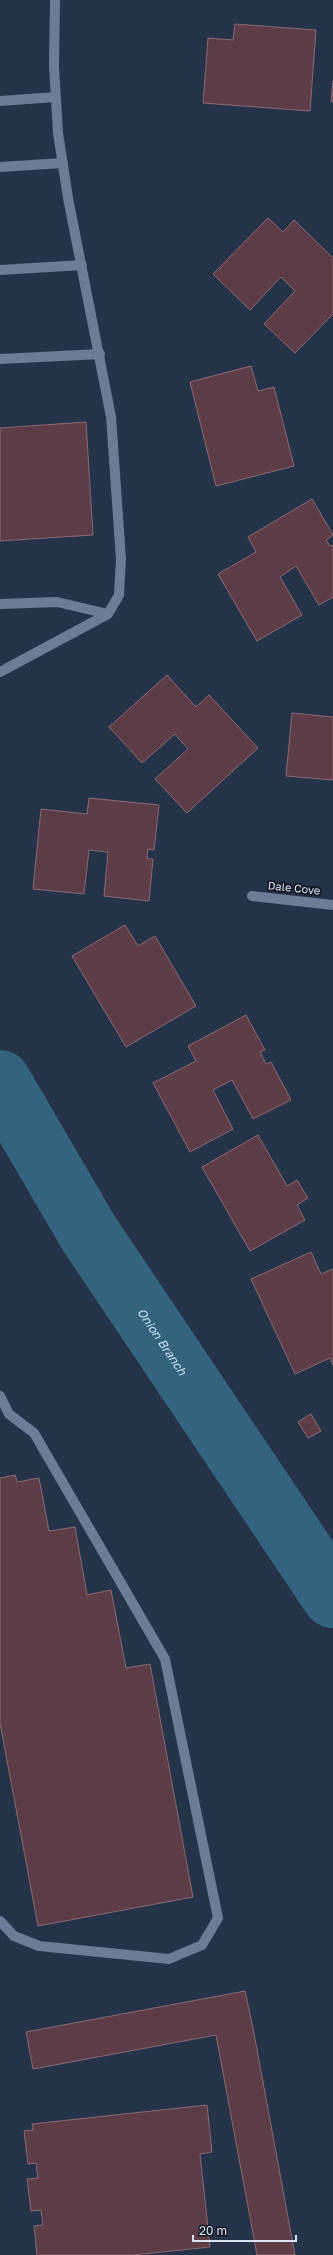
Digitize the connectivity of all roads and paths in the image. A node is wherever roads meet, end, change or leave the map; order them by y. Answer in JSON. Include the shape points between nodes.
{"nodes":[{"id":1,"x":55,"y":0,"type":"edge"},
{"id":2,"x":56,"y":97,"type":"junction"},
{"id":3,"x":0,"y":101,"type":"edge"},
{"id":4,"x":63,"y":163,"type":"junction"},
{"id":5,"x":0,"y":166,"type":"edge"},
{"id":6,"x":82,"y":265,"type":"junction"},
{"id":7,"x":0,"y":270,"type":"edge"},
{"id":8,"x":100,"y":354,"type":"junction"},
{"id":9,"x":0,"y":359,"type":"edge"},
{"id":10,"x":0,"y":604,"type":"edge"},
{"id":11,"x":108,"y":614,"type":"junction"},
{"id":12,"x":0,"y":672,"type":"edge"},
{"id":13,"x":252,"y":896,"type":"dead end"},
{"id":14,"x":333,"y":905,"type":"edge"},
{"id":15,"x":0,"y":1396,"type":"edge"},
{"id":16,"x":5,"y":1413,"type":"edge"},
{"id":17,"x":0,"y":1921,"type":"edge"}],
"edges":[{"from":1,"to":2,"type":"street"},
{"from":2,"to":3,"type":"street"},
{"from":2,"to":4,"type":"street"},
{"from":4,"to":5,"type":"street"},
{"from":4,"to":6,"type":"street"},
{"from":6,"to":7,"type":"street"},
{"from":6,"to":8,"type":"street"},
{"from":8,"to":9,"type":"street"},
{"from":8,"to":11,"type":"street","via":[[111,417],[121,560],[119,595]]},
{"from":10,"to":11,"type":"street","via":[[57,602]]},
{"from":11,"to":12,"type":"street"},
{"from":13,"to":14,"type":"street","name":"Dale Cove"},
{"from":15,"to":16,"type":"street"},
{"from":16,"to":17,"type":"street","via":[[34,1433],[166,1660],[218,1918],[202,1945],[170,1959],[39,1946],[14,1936]]}]}
